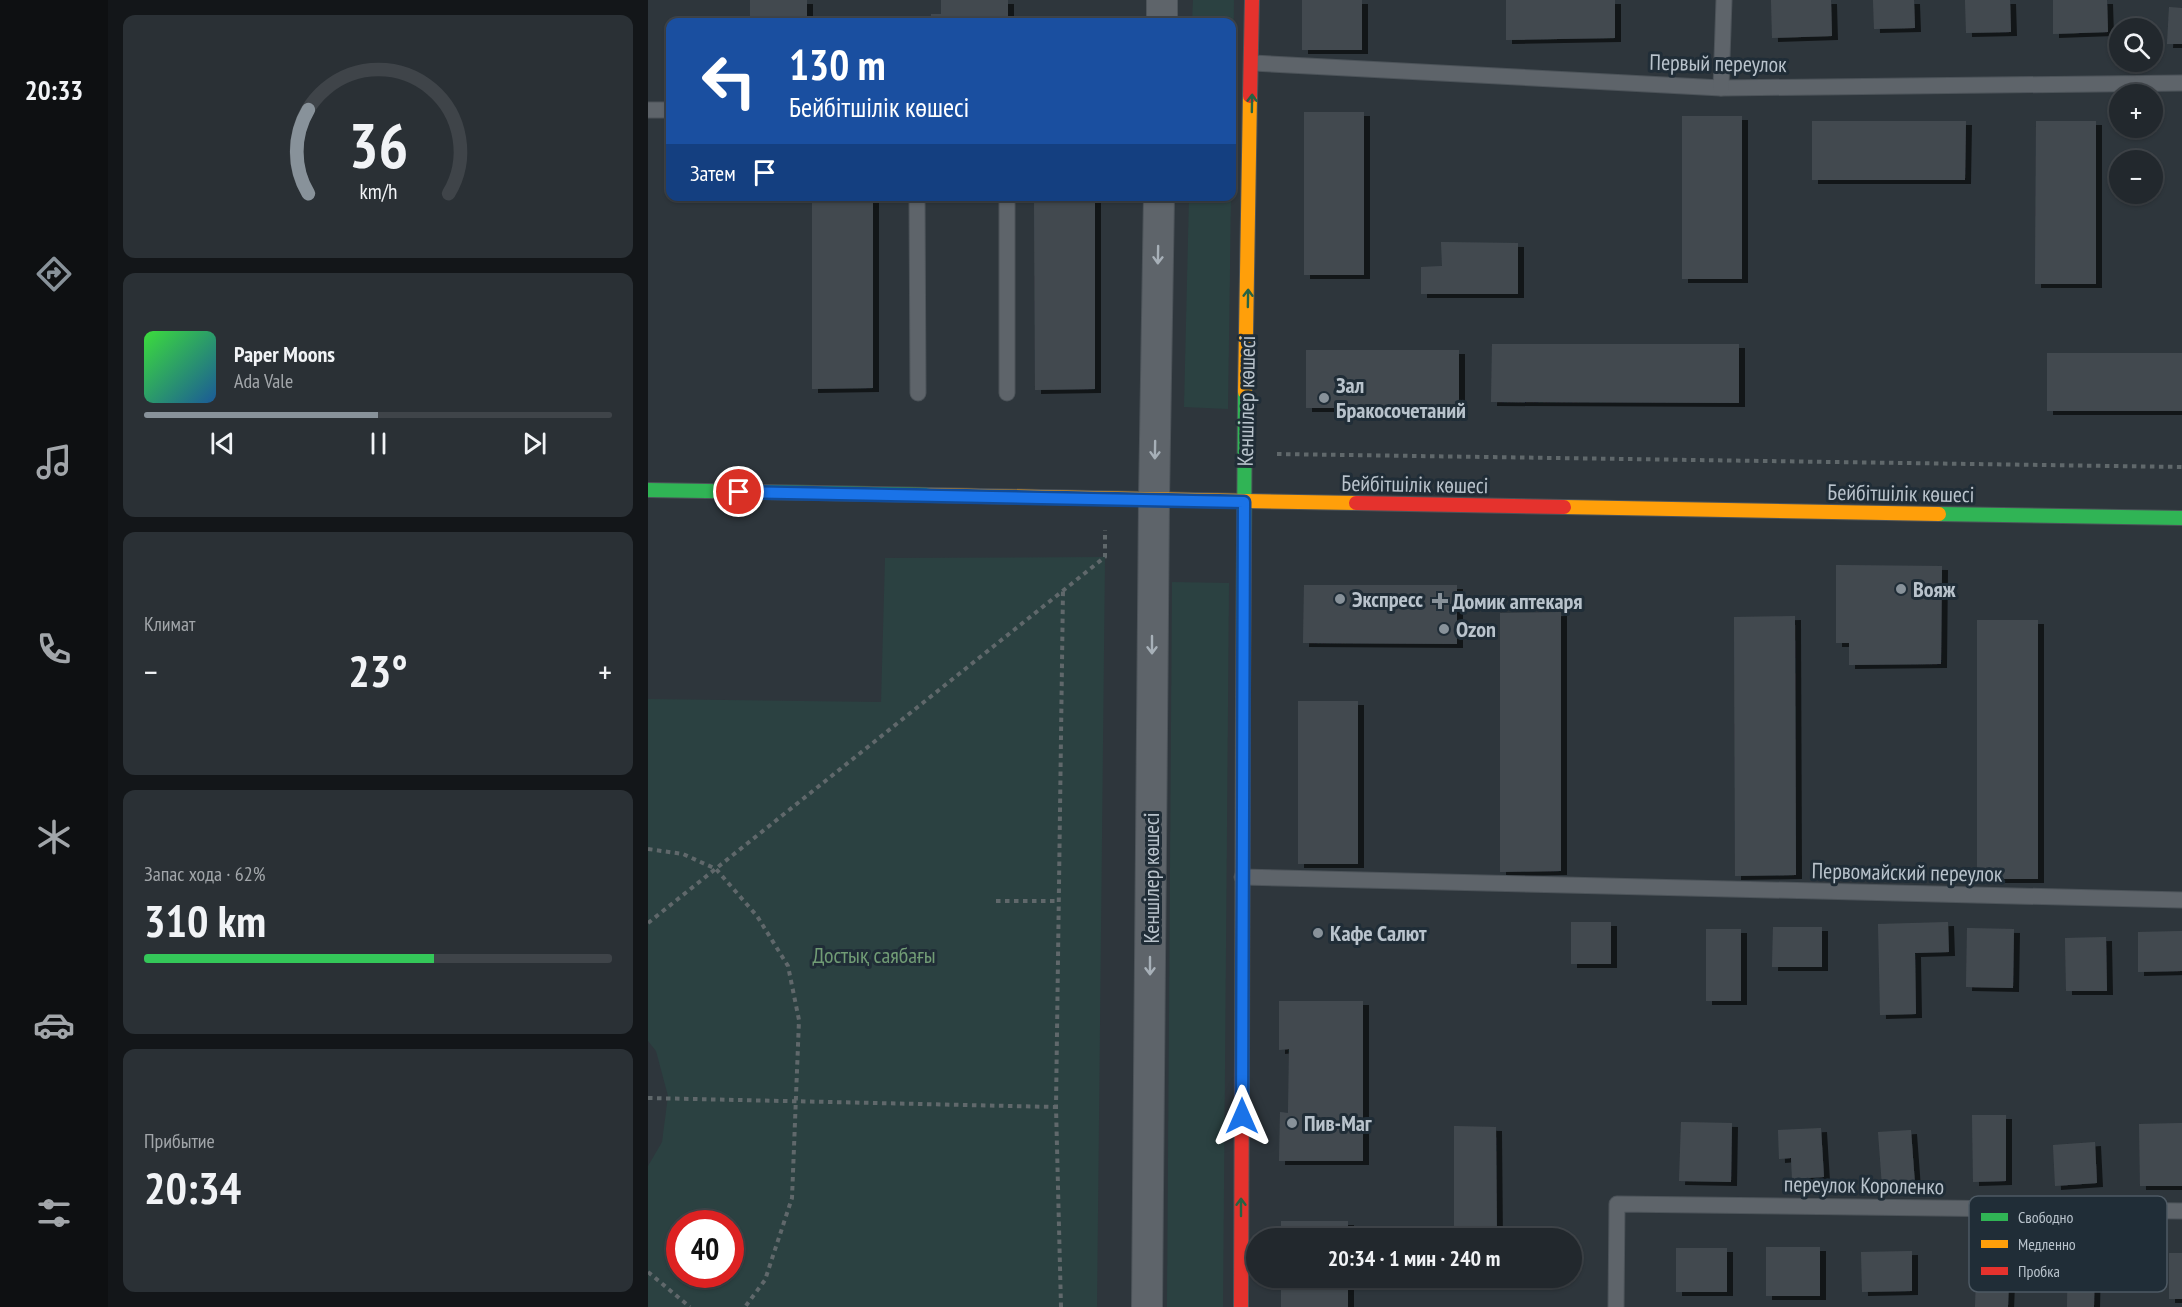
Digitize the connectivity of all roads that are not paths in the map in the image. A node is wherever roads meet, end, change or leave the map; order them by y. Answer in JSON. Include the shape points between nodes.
{"nodes":[{"id":1,"x":1162,"y":0,"type":"edge"},
{"id":2,"x":1252,"y":0,"type":"edge"},
{"id":3,"x":1724,"y":0,"type":"edge"},
{"id":4,"x":1162,"y":18,"type":"edge"},
{"id":5,"x":1253,"y":63,"type":"junction"},
{"id":6,"x":2182,"y":84,"type":"edge"},
{"id":7,"x":1721,"y":88,"type":"junction"},
{"id":8,"x":648,"y":110,"type":"edge"},
{"id":9,"x":666,"y":110,"type":"edge"},
{"id":10,"x":917,"y":201,"type":"edge"},
{"id":11,"x":1007,"y":201,"type":"edge"},
{"id":12,"x":1159,"y":201,"type":"edge"},
{"id":13,"x":918,"y":393,"type":"dead end"},
{"id":14,"x":1007,"y":393,"type":"dead end"},
{"id":15,"x":648,"y":490,"type":"edge"},
{"id":16,"x":1154,"y":500,"type":"junction"},
{"id":17,"x":1244,"y":502,"type":"junction"},
{"id":18,"x":2182,"y":518,"type":"edge"},
{"id":19,"x":1242,"y":877,"type":"junction"},
{"id":20,"x":2182,"y":900,"type":"edge"},
{"id":21,"x":1969,"y":1208,"type":"edge"},
{"id":22,"x":2167,"y":1211,"type":"edge"},
{"id":23,"x":2182,"y":1211,"type":"edge"},
{"id":24,"x":1148,"y":1307,"type":"edge"},
{"id":25,"x":1241,"y":1307,"type":"edge"},
{"id":26,"x":1616,"y":1307,"type":"edge"}],
"edges":[{"from":1,"to":4,"type":"street"},
{"from":2,"to":5,"type":"street","name":"Кеншілер көшесі"},
{"from":3,"to":7,"type":"lane"},
{"from":5,"to":7,"type":"lane","name":"Первый переулок"},
{"from":17,"to":5,"type":"street","name":"Кеншілер көшесі","one_way":true},
{"from":6,"to":7,"type":"lane","name":"Первый переулок"},
{"from":8,"to":9,"type":"lane"},
{"from":10,"to":13,"type":"lane"},
{"from":11,"to":14,"type":"lane"},
{"from":12,"to":16,"type":"street","name":"Кеншілер көшесі","one_way":true},
{"from":15,"to":16,"type":"street","name":"Бейбітшілік көшесі"},
{"from":16,"to":17,"type":"street","name":"Бейбітшілік көшесі"},
{"from":16,"to":24,"type":"street","name":"Кеншілер көшесі","one_way":true},
{"from":17,"to":18,"type":"street","name":"Бейбітшілік көшесі"},
{"from":17,"to":19,"type":"street","name":"Кеншілер көшесі"},
{"from":19,"to":20,"type":"lane","name":"Первомайский переулок"},
{"from":25,"to":19,"type":"street","name":"Кеншілер көшесі","one_way":true},
{"from":21,"to":26,"type":"lane","name":"переулок Короленко","via":[[1617,1204]]},
{"from":22,"to":23,"type":"lane","name":"переулок Короленко"}]}
